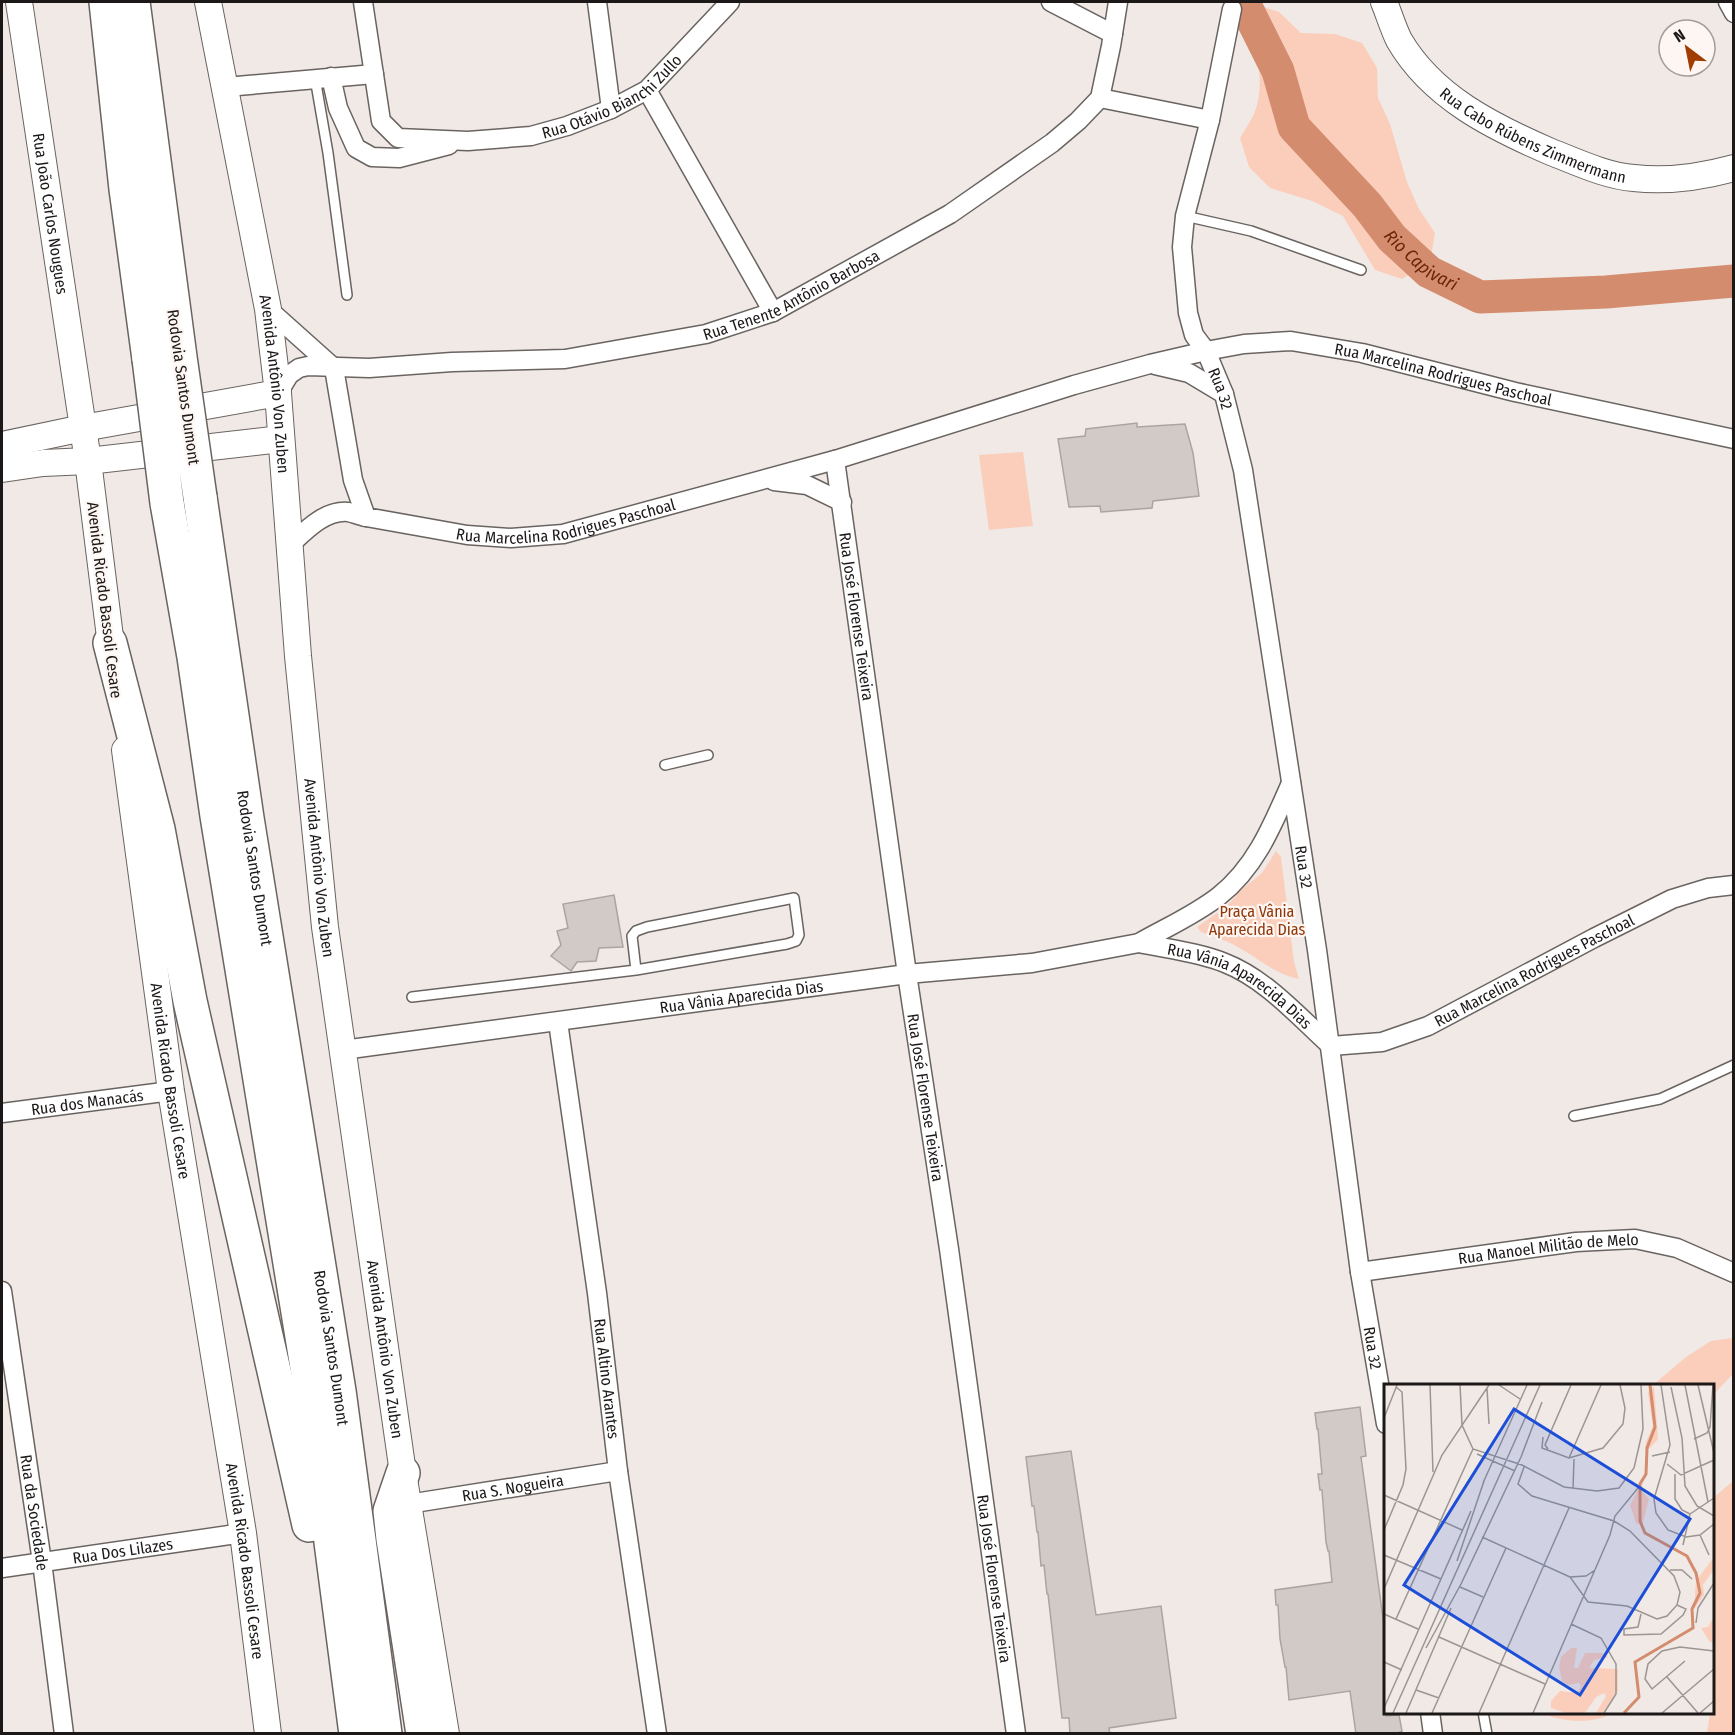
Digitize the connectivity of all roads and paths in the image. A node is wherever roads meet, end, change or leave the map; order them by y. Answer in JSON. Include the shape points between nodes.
{"nodes":[{"id":1,"x":19,"y":2,"type":"edge"},
{"id":2,"x":106,"y":2,"type":"edge"},
{"id":3,"x":133,"y":2,"type":"edge"},
{"id":4,"x":208,"y":2,"type":"edge"},
{"id":5,"x":363,"y":2,"type":"edge"},
{"id":6,"x":597,"y":2,"type":"edge"},
{"id":7,"x":730,"y":2,"type":"edge"},
{"id":8,"x":1051,"y":2,"type":"edge"},
{"id":9,"x":1118,"y":2,"type":"edge"},
{"id":10,"x":1384,"y":2,"type":"edge"},
{"id":11,"x":1728,"y":2,"type":"edge"},
{"id":12,"x":1232,"y":9,"type":"dead end"},
{"id":13,"x":1734,"y":13,"type":"edge"},
{"id":14,"x":1113,"y":34,"type":"junction"},
{"id":15,"x":374,"y":74,"type":"junction"},
{"id":16,"x":323,"y":77,"type":"junction"},
{"id":17,"x":226,"y":87,"type":"junction"},
{"id":18,"x":647,"y":90,"type":"junction"},
{"id":19,"x":1100,"y":98,"type":"junction"},
{"id":20,"x":611,"y":109,"type":"junction"},
{"id":21,"x":1210,"y":120,"type":"junction"},
{"id":22,"x":468,"y":141,"type":"junction"},
{"id":23,"x":1734,"y":168,"type":"edge"},
{"id":24,"x":1185,"y":216,"type":"junction"},
{"id":25,"x":1361,"y":270,"type":"dead end"},
{"id":26,"x":347,"y":295,"type":"dead end"},
{"id":27,"x":268,"y":309,"type":"junction"},
{"id":28,"x":773,"y":312,"type":"junction"},
{"id":29,"x":1206,"y":351,"type":"junction"},
{"id":30,"x":164,"y":358,"type":"junction"},
{"id":31,"x":1150,"y":364,"type":"junction"},
{"id":32,"x":334,"y":368,"type":"junction"},
{"id":33,"x":278,"y":393,"type":"junction"},
{"id":34,"x":1224,"y":394,"type":"junction"},
{"id":35,"x":83,"y":428,"type":"junction"},
{"id":36,"x":281,"y":439,"type":"junction"},
{"id":37,"x":1734,"y":439,"type":"edge"},
{"id":38,"x":2,"y":445,"type":"edge"},
{"id":39,"x":835,"y":460,"type":"junction"},
{"id":40,"x":88,"y":461,"type":"junction"},
{"id":41,"x":2,"y":469,"type":"edge"},
{"id":42,"x":763,"y":480,"type":"junction"},
{"id":43,"x":842,"y":502,"type":"junction"},
{"id":44,"x":366,"y":517,"type":"junction"},
{"id":45,"x":291,"y":544,"type":"junction"},
{"id":46,"x":110,"y":643,"type":"junction"},
{"id":47,"x":708,"y":755,"type":"dead end"},
{"id":48,"x":665,"y":765,"type":"dead end"},
{"id":49,"x":1291,"y":783,"type":"junction"},
{"id":50,"x":1734,"y":885,"type":"edge"},
{"id":51,"x":1139,"y":943,"type":"junction"},
{"id":52,"x":636,"y":970,"type":"junction"},
{"id":53,"x":907,"y":974,"type":"junction"},
{"id":54,"x":412,"y":997,"type":"dead end"},
{"id":55,"x":558,"y":1022,"type":"junction"},
{"id":56,"x":1331,"y":1046,"type":"junction"},
{"id":57,"x":343,"y":1050,"type":"junction"},
{"id":58,"x":1734,"y":1065,"type":"edge"},
{"id":59,"x":171,"y":1091,"type":"junction"},
{"id":60,"x":2,"y":1113,"type":"edge"},
{"id":61,"x":1574,"y":1116,"type":"dead end"},
{"id":62,"x":1360,"y":1272,"type":"junction"},
{"id":63,"x":1734,"y":1273,"type":"edge"},
{"id":64,"x":2,"y":1291,"type":"edge"},
{"id":65,"x":1384,"y":1412,"type":"edge"},
{"id":66,"x":618,"y":1471,"type":"junction"},
{"id":67,"x":403,"y":1473,"type":"junction"},
{"id":68,"x":408,"y":1504,"type":"junction"},
{"id":69,"x":243,"y":1533,"type":"junction"},
{"id":70,"x":42,"y":1562,"type":"junction"},
{"id":71,"x":2,"y":1568,"type":"edge"},
{"id":72,"x":338,"y":1608,"type":"junction"},
{"id":73,"x":1430,"y":1714,"type":"edge"},
{"id":74,"x":1483,"y":1714,"type":"edge"},
{"id":75,"x":64,"y":1734,"type":"edge"},
{"id":76,"x":268,"y":1734,"type":"edge"},
{"id":77,"x":356,"y":1734,"type":"edge"},
{"id":78,"x":385,"y":1734,"type":"edge"},
{"id":79,"x":423,"y":1734,"type":"edge"},
{"id":80,"x":446,"y":1734,"type":"edge"},
{"id":81,"x":657,"y":1734,"type":"edge"},
{"id":82,"x":1016,"y":1734,"type":"edge"},
{"id":83,"x":1433,"y":1734,"type":"edge"},
{"id":84,"x":1487,"y":1734,"type":"edge"}],
"edges":[{"from":1,"to":35,"type":"street","name":"Rua João Carlos Nougues"},
{"from":2,"to":30,"type":"highway","name":"Rodovia Santos Dumont","via":[[126,189]]},
{"from":3,"to":30,"type":"highway","name":"Rodovia Santos Dumont"},
{"from":4,"to":17,"type":"street","name":"Avenida Antônio Von Zuben"},
{"from":5,"to":15,"type":"street","name":"Rua Otávio Bianchi Zullo"},
{"from":6,"to":20,"type":"street"},
{"from":7,"to":18,"type":"street","name":"Rua Otávio Bianchi Zullo"},
{"from":8,"to":14,"type":"street"},
{"from":9,"to":14,"type":"street"},
{"from":10,"to":23,"type":"street","name":"Rua Cabo Rúbens Zimmermann","via":[[1410,57],[1465,109],[1490,123],[1585,166],[1633,178],[1678,179]]},
{"from":11,"to":13,"type":"street"},
{"from":12,"to":21,"type":"street","name":"Rua 32"},
{"from":14,"to":19,"type":"street"},
{"from":15,"to":16,"type":"street"},
{"from":15,"to":22,"type":"street","name":"Rua Otávio Bianchi Zullo","via":[[381,121],[398,138]]},
{"from":16,"to":17,"type":"street"},
{"from":16,"to":22,"type":"street","name":"Rua Otávio Bianchi Zullo","via":[[356,148],[372,157],[399,158]]},
{"from":16,"to":26,"type":"lane","via":[[328,153]]},
{"from":17,"to":27,"type":"street","name":"Avenida Antônio Von Zuben"},
{"from":18,"to":20,"type":"street","name":"Rua Otávio Bianchi Zullo"},
{"from":18,"to":28,"type":"street"},
{"from":19,"to":21,"type":"street"},
{"from":19,"to":28,"type":"street","name":"Rua Tenente Antônio Barbosa","via":[[1052,143],[950,214]]},
{"from":20,"to":22,"type":"street","name":"Rua Otávio Bianchi Zullo","via":[[531,135]]},
{"from":21,"to":24,"type":"street","name":"Rua 32"},
{"from":24,"to":25,"type":"lane","via":[[1251,231]]},
{"from":24,"to":29,"type":"street","name":"Rua 32","via":[[1182,247],[1188,313],[1194,335]]},
{"from":27,"to":32,"type":"street"},
{"from":27,"to":33,"type":"street","name":"Avenida Antônio Von Zuben"},
{"from":28,"to":32,"type":"street","name":"Rua Tenente Antônio Barbosa","via":[[706,334],[564,359]]},
{"from":29,"to":31,"type":"street","name":"Rua Marcelina Rodrigues Paschoal"},
{"from":29,"to":34,"type":"street","name":"Rua 32"},
{"from":29,"to":37,"type":"street","name":"Rua Marcelina Rodrigues Paschoal","via":[[1291,341],[1362,353],[1515,392]]},
{"from":30,"to":72,"type":"highway","name":"Rodovia Santos Dumont","bridge":true,"via":[[166,503],[313,1404]]},
{"from":30,"to":78,"type":"highway","name":"Rodovia Santos Dumont","bridge":true,"via":[[200,496],[339,1391]]},
{"from":31,"to":34,"type":"street","name":"Rua Marcelina Rodrigues Paschoal","via":[[1189,373]]},
{"from":31,"to":39,"type":"street","name":"Rua Marcelina Rodrigues Paschoal"},
{"from":32,"to":33,"type":"street","name":"Rua Tenente Antônio Barbosa","via":[[299,368],[288,375]]},
{"from":32,"to":44,"type":"street","via":[[353,480]]},
{"from":33,"to":35,"type":"street"},
{"from":33,"to":36,"type":"street","name":"Avenida Antônio Von Zuben"},
{"from":34,"to":49,"type":"street","name":"Rua 32","via":[[1243,470]]},
{"from":35,"to":38,"type":"street"},
{"from":35,"to":40,"type":"street","name":"Avenida Ricado Bassoli Cesare"},
{"from":36,"to":40,"type":"street"},
{"from":36,"to":45,"type":"street","name":"Avenida Antônio Von Zuben"},
{"from":39,"to":42,"type":"street","name":"Rua Marcelina Rodrigues Paschoal"},
{"from":39,"to":43,"type":"street","name":"Rua José Florense Teixeira"},
{"from":40,"to":41,"type":"street"},
{"from":40,"to":46,"type":"street","name":"Avenida Ricado Bassoli Cesare"},
{"from":42,"to":43,"type":"street","name":"Rua Marcelina Rodrigues Paschoal","via":[[807,485]]},
{"from":42,"to":44,"type":"street","name":"Rua Marcelina Rodrigues Paschoal","via":[[563,534],[467,535]]},
{"from":43,"to":53,"type":"street","name":"Rua José Florense Teixeira"},
{"from":44,"to":45,"type":"street","name":"Rua Marcelina Rodrigues Paschoal","via":[[346,512],[329,516],[311,525]]},
{"from":45,"to":57,"type":"street","name":"Avenida Antônio Von Zuben","via":[[298,657],[325,927]]},
{"from":46,"to":59,"type":"street","name":"Avenida Ricado Bassoli Cesare"},
{"from":46,"to":72,"type":"highway","via":[[158,829],[190,1001],[309,1520],[315,1568]]},
{"from":47,"to":48,"type":"lane"},
{"from":49,"to":51,"type":"street","name":"Rua Vânia Aparecida Dias","via":[[1267,838],[1248,867],[1220,896]]},
{"from":49,"to":56,"type":"street","name":"Rua 32"},
{"from":50,"to":56,"type":"street","name":"Rua Marcelina Rodrigues Paschoal","via":[[1708,888],[1672,900],[1428,1026],[1382,1042]]},
{"from":51,"to":53,"type":"street","name":"Rua Vânia Aparecida Dias","via":[[1032,963]]},
{"from":51,"to":56,"type":"street","name":"Rua Vânia Aparecida Dias","via":[[1225,963],[1254,977]]},
{"from":52,"to":52,"type":"lane","via":[[796,941],[799,935],[794,898],[636,931],[632,936]]},
{"from":52,"to":54,"type":"lane"},
{"from":53,"to":55,"type":"street","name":"Rua Vânia Aparecida Dias"},
{"from":53,"to":82,"type":"street","name":"Rua José Florense Teixeira"},
{"from":55,"to":57,"type":"street","name":"Rua Vânia Aparecida Dias"},
{"from":55,"to":66,"type":"street","name":"Rua Altino Arantes"},
{"from":56,"to":62,"type":"street","name":"Rua 32"},
{"from":57,"to":67,"type":"street","name":"Avenida Antônio Von Zuben"},
{"from":58,"to":61,"type":"lane","via":[[1660,1099]]},
{"from":59,"to":60,"type":"street","name":"Rua dos Manacás"},
{"from":59,"to":69,"type":"street","name":"Avenida Ricado Bassoli Cesare"},
{"from":62,"to":63,"type":"street","name":"Rua Manoel Militão de Melo","via":[[1576,1242],[1635,1239],[1677,1248]]},
{"from":62,"to":65,"type":"street","name":"Rua 32"},
{"from":64,"to":70,"type":"street","name":"Rua da Sociedade"},
{"from":66,"to":68,"type":"street","name":"Rua S. Nogueira"},
{"from":66,"to":81,"type":"street","name":"Rua Altino Arantes"},
{"from":67,"to":68,"type":"street","name":"Avenida Antônio Von Zuben"},
{"from":67,"to":79,"type":"highway","via":[[390,1511]]},
{"from":68,"to":80,"type":"street","name":"Avenida Antônio Von Zuben"},
{"from":69,"to":70,"type":"street","name":"Rua Dos Lilazes"},
{"from":69,"to":76,"type":"street","name":"Avenida Ricado Bassoli Cesare"},
{"from":70,"to":71,"type":"street","name":"Rua Dos Lilazes"},
{"from":70,"to":75,"type":"street","name":"Rua da Sociedade"},
{"from":72,"to":77,"type":"highway","name":"Rodovia Santos Dumont"},
{"from":73,"to":83,"type":"street"},
{"from":74,"to":84,"type":"lane"}]}
